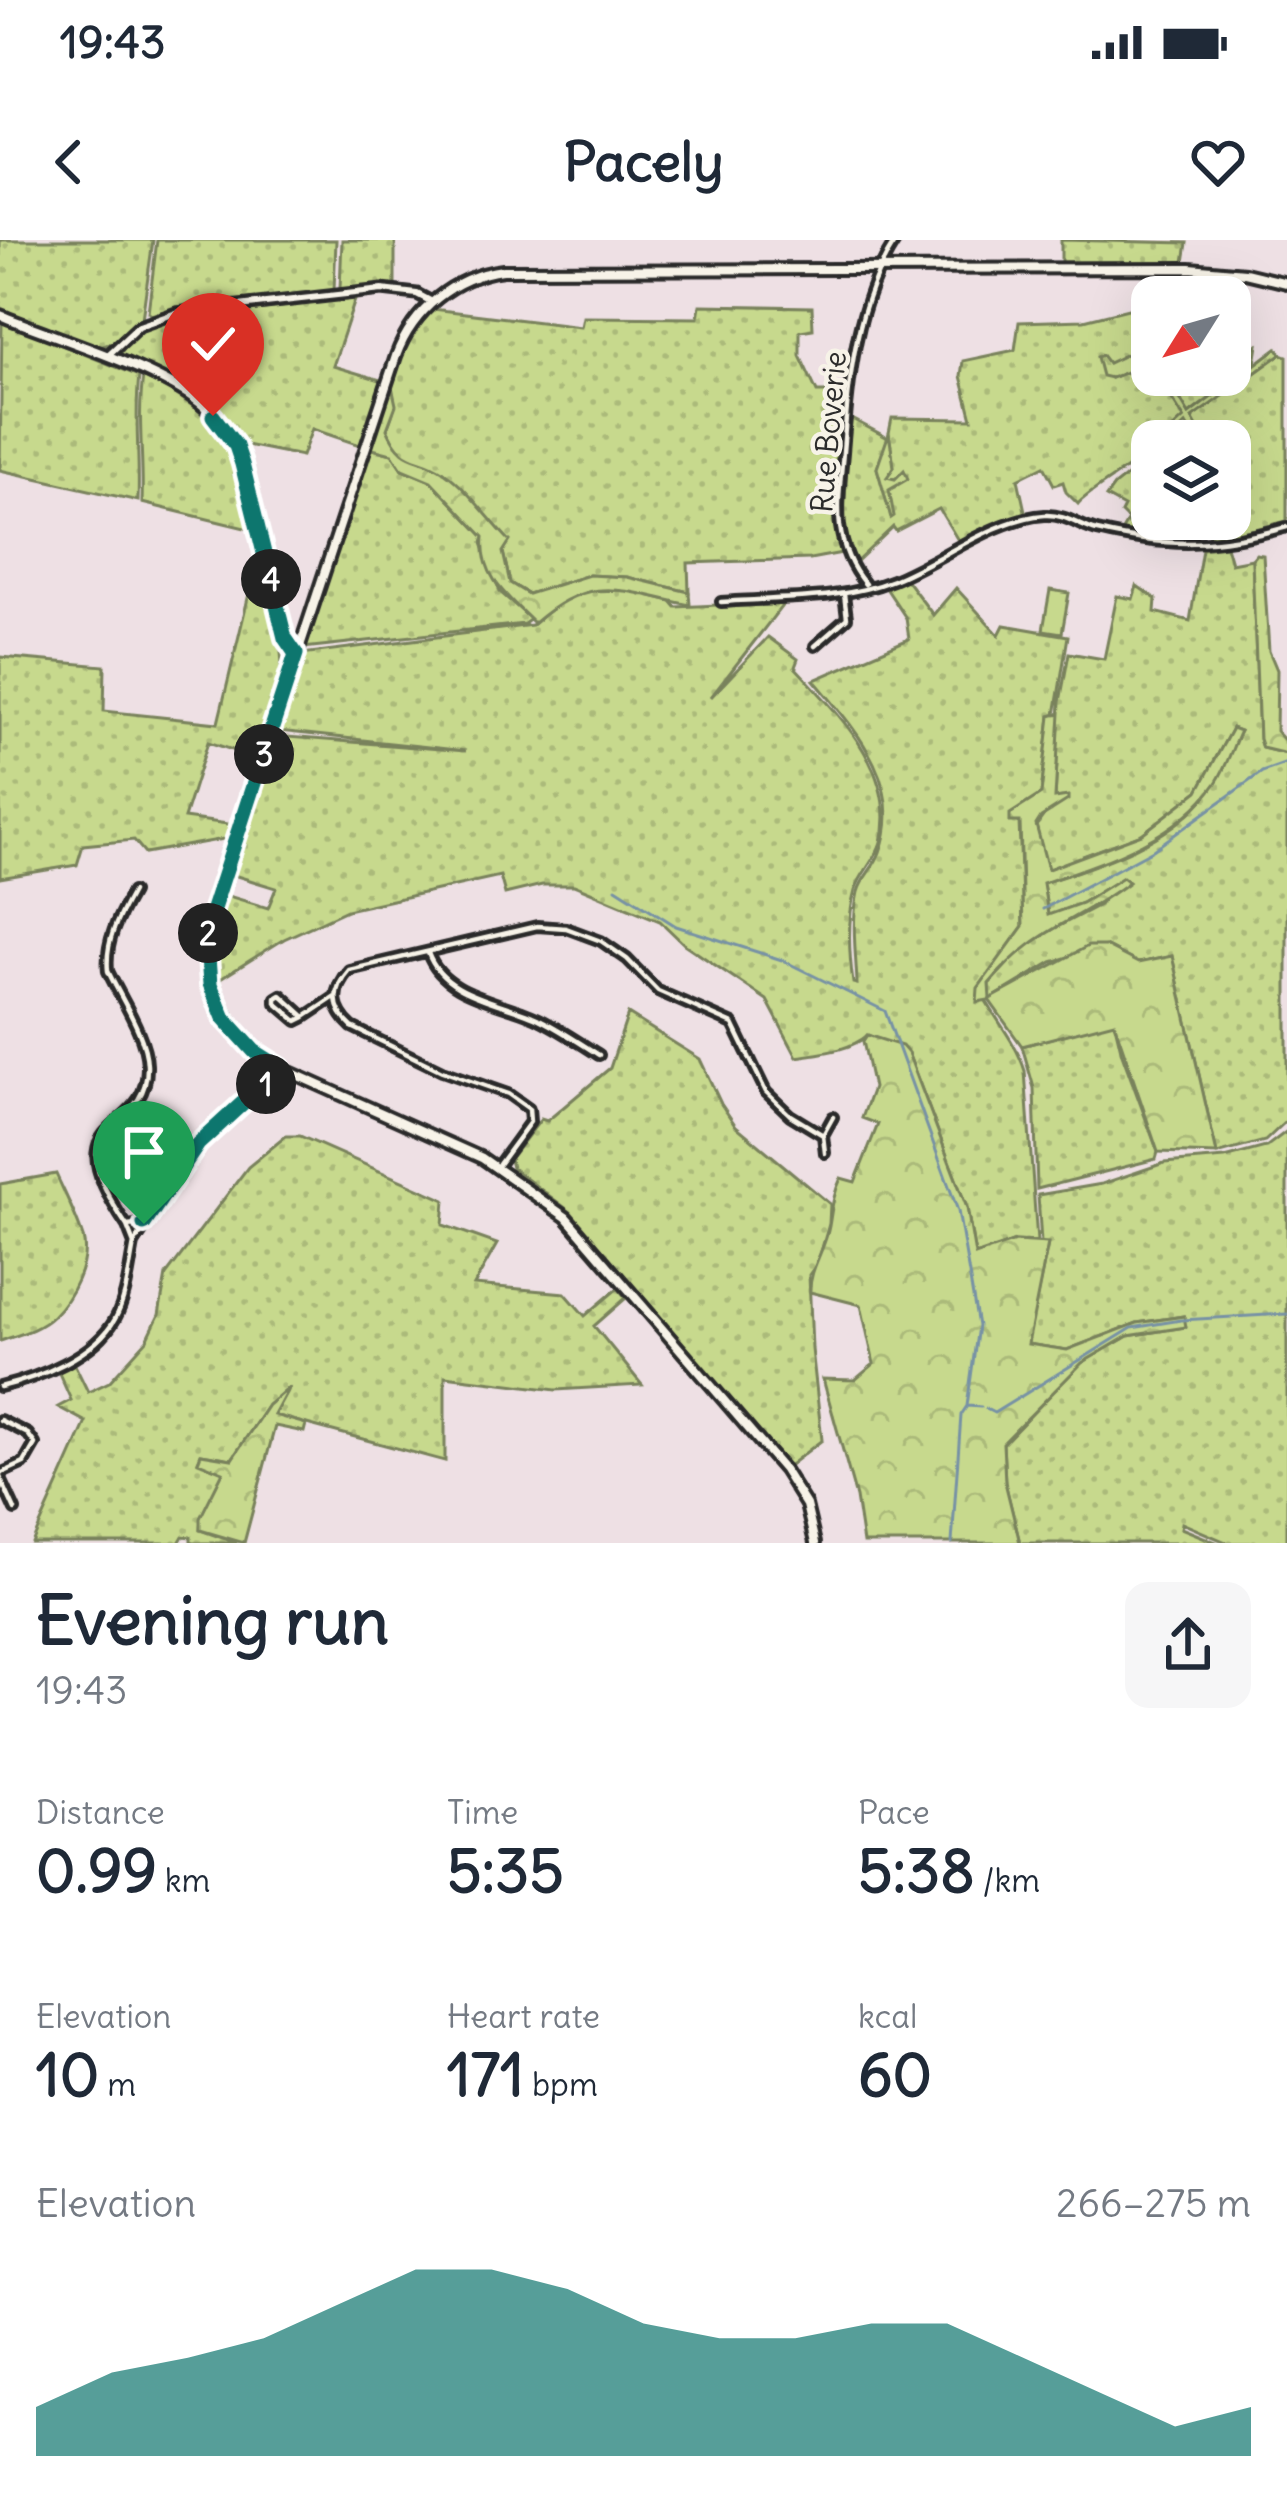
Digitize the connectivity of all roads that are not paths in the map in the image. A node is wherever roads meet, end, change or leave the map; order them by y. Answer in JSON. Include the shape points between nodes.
{"nodes":[{"id":1,"x":896,"y":240,"type":"edge"},
{"id":2,"x":878,"y":268,"type":"junction"},
{"id":3,"x":1287,"y":283,"type":"edge"},
{"id":4,"x":432,"y":302,"type":"junction"},
{"id":5,"x":0,"y":315,"type":"edge"},
{"id":6,"x":106,"y":358,"type":"junction"},
{"id":7,"x":1287,"y":526,"type":"edge"},
{"id":8,"x":867,"y":586,"type":"junction"},
{"id":9,"x":844,"y":592,"type":"junction"},
{"id":10,"x":721,"y":602,"type":"dead end"},
{"id":11,"x":815,"y":646,"type":"dead end"},
{"id":12,"x":296,"y":654,"type":"junction"},
{"id":13,"x":132,"y":892,"type":"dead end"},
{"id":14,"x":427,"y":951,"type":"junction"},
{"id":15,"x":335,"y":998,"type":"junction"},
{"id":16,"x":305,"y":1017,"type":"junction"},
{"id":17,"x":599,"y":1055,"type":"dead end"},
{"id":18,"x":281,"y":1068,"type":"junction"},
{"id":19,"x":833,"y":1117,"type":"dead end"},
{"id":20,"x":823,"y":1135,"type":"junction"},
{"id":21,"x":825,"y":1153,"type":"dead end"},
{"id":22,"x":497,"y":1167,"type":"junction"},
{"id":23,"x":144,"y":1224,"type":"junction"},
{"id":24,"x":127,"y":1226,"type":"junction"},
{"id":25,"x":134,"y":1244,"type":"junction"},
{"id":26,"x":0,"y":1387,"type":"edge"},
{"id":27,"x":0,"y":1420,"type":"edge"},
{"id":28,"x":0,"y":1476,"type":"edge"},
{"id":29,"x":16,"y":1510,"type":"dead end"},
{"id":30,"x":815,"y":1543,"type":"edge"}],
"edges":[{"from":1,"to":2,"type":"street","name":"Rue Boverie"},
{"from":2,"to":3,"type":"main road","via":[[1208,268]]},
{"from":2,"to":4,"type":"main road","via":[[503,270]]},
{"from":2,"to":8,"type":"street","name":"Rue Boverie","via":[[854,356],[840,495],[846,553]]},
{"from":4,"to":6,"type":"street","via":[[382,290],[176,314],[139,326]]},
{"from":4,"to":12,"type":"main road","via":[[395,356]]},
{"from":5,"to":6,"type":"main road"},
{"from":6,"to":12,"type":"main road","via":[[184,392],[224,429],[244,470],[285,638]]},
{"from":7,"to":8,"type":"street","via":[[1192,546],[1039,516]]},
{"from":8,"to":9,"type":"street"},
{"from":9,"to":10,"type":"street"},
{"from":9,"to":11,"type":"street","via":[[847,618]]},
{"from":12,"to":18,"type":"main road","via":[[207,944],[210,984],[224,1018]]},
{"from":13,"to":24,"type":"street","via":[[117,918],[108,971],[146,1051],[146,1080],[94,1159]]},
{"from":14,"to":15,"type":"street","via":[[355,967]]},
{"from":14,"to":17,"type":"street","via":[[455,986],[537,1017]]},
{"from":14,"to":20,"type":"street","via":[[545,925],[601,941],[658,991],[733,1024],[766,1092]]},
{"from":15,"to":16,"type":"street"},
{"from":15,"to":22,"type":"street","via":[[352,1028],[529,1108],[530,1122]]},
{"from":16,"to":16,"type":"street","via":[[290,1000],[276,998],[292,1018]]},
{"from":18,"to":22,"type":"main road"},
{"from":18,"to":23,"type":"street","via":[[198,1144]]},
{"from":19,"to":20,"type":"street"},
{"from":20,"to":21,"type":"street"},
{"from":22,"to":30,"type":"main road","via":[[566,1216],[784,1470],[806,1505]]},
{"from":23,"to":24,"type":"street"},
{"from":23,"to":25,"type":"street"},
{"from":24,"to":25,"type":"street"},
{"from":25,"to":26,"type":"street","via":[[110,1328],[74,1357]]},
{"from":27,"to":28,"type":"street","via":[[35,1444],[24,1463]]},
{"from":28,"to":29,"type":"street"}]}
